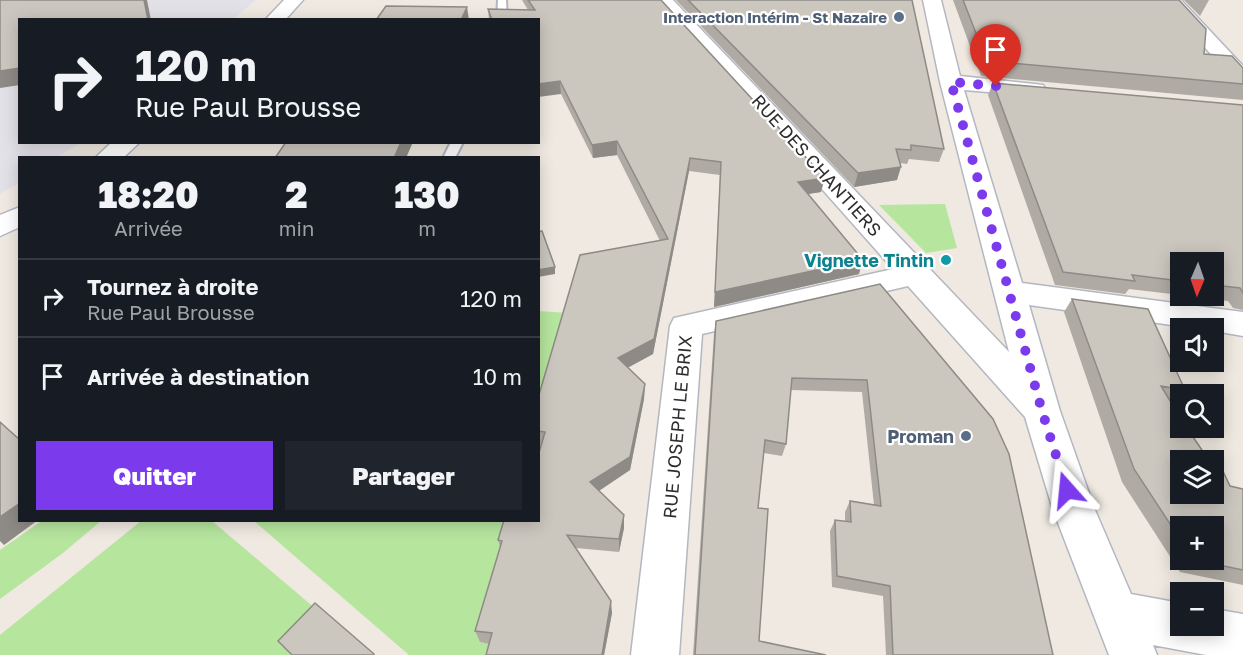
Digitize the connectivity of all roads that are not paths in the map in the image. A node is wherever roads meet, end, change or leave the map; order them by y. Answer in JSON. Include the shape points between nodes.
{"nodes":[{"id":1,"x":294,"y":0,"type":"edge"},
{"id":2,"x":502,"y":0,"type":"edge"},
{"id":3,"x":663,"y":0,"type":"edge"},
{"id":4,"x":932,"y":0,"type":"edge"},
{"id":5,"x":1171,"y":0,"type":"edge"},
{"id":6,"x":276,"y":18,"type":"edge"},
{"id":7,"x":502,"y":18,"type":"edge"},
{"id":8,"x":1243,"y":78,"type":"edge"},
{"id":9,"x":951,"y":82,"type":"junction"},
{"id":10,"x":1056,"y":92,"type":"edge"},
{"id":11,"x":126,"y":144,"type":"edge"},
{"id":12,"x":110,"y":156,"type":"edge"},
{"id":13,"x":18,"y":216,"type":"edge"},
{"id":14,"x":0,"y":227,"type":"edge"},
{"id":15,"x":916,"y":274,"type":"junction"},
{"id":16,"x":1009,"y":292,"type":"junction"},
{"id":17,"x":1243,"y":324,"type":"edge"},
{"id":18,"x":1042,"y":411,"type":"junction"},
{"id":19,"x":1125,"y":635,"type":"edge"},
{"id":20,"x":1243,"y":638,"type":"edge"},
{"id":21,"x":655,"y":655,"type":"edge"}],
"edges":[{"from":1,"to":6,"type":"street"},
{"from":2,"to":7,"type":"lane"},
{"from":3,"to":15,"type":"street","name":"RUE DES CHANTIERS"},
{"from":4,"to":9,"type":"street"},
{"from":5,"to":8,"type":"street"},
{"from":9,"to":10,"type":"street"},
{"from":9,"to":16,"type":"street"},
{"from":11,"to":12,"type":"street"},
{"from":13,"to":14,"type":"street"},
{"from":15,"to":18,"type":"street","name":"RUE DES CHANTIERS"},
{"from":15,"to":21,"type":"street","name":"RUE JOSEPH LE BRIX","via":[[686,326]]},
{"from":16,"to":17,"type":"street"},
{"from":16,"to":18,"type":"street"},
{"from":18,"to":19,"type":"street","via":[[1074,510]]},
{"from":19,"to":20,"type":"street"}]}
